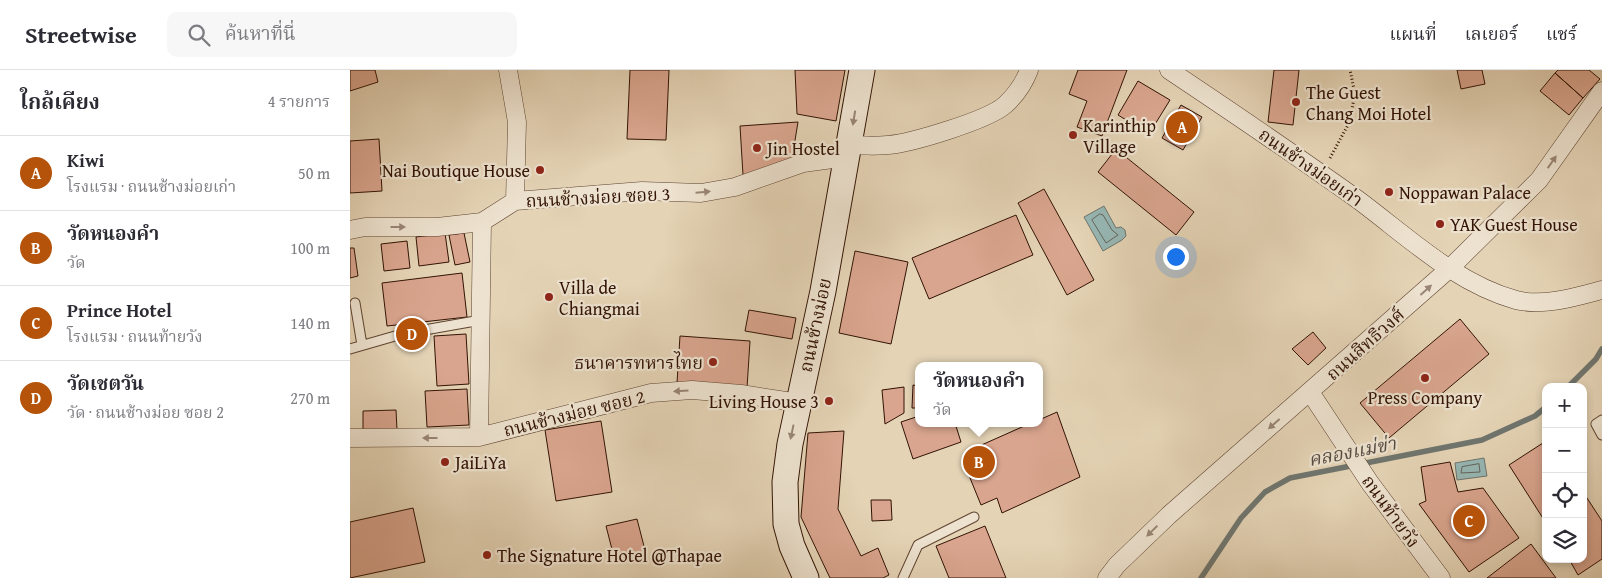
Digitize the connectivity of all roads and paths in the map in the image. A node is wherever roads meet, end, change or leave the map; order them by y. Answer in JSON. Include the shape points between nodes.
{"nodes":[{"id":1,"x":508,"y":70,"type":"edge"},
{"id":2,"x":862,"y":70,"type":"edge"},
{"id":3,"x":1029,"y":70,"type":"edge"},
{"id":4,"x":1169,"y":70,"type":"edge"},
{"id":5,"x":1350,"y":70,"type":"edge"},
{"id":6,"x":1602,"y":91,"type":"edge"},
{"id":7,"x":849,"y":150,"type":"junction"},
{"id":8,"x":1322,"y":174,"type":"junction"},
{"id":9,"x":515,"y":201,"type":"junction"},
{"id":10,"x":482,"y":222,"type":"junction"},
{"id":11,"x":350,"y":230,"type":"edge"},
{"id":12,"x":1449,"y":269,"type":"junction"},
{"id":13,"x":1602,"y":290,"type":"edge"},
{"id":14,"x":355,"y":303,"type":"dead end"},
{"id":15,"x":481,"y":320,"type":"junction"},
{"id":16,"x":362,"y":345,"type":"junction"},
{"id":17,"x":350,"y":349,"type":"edge"},
{"id":18,"x":1310,"y":392,"type":"junction"},
{"id":19,"x":799,"y":403,"type":"junction"},
{"id":20,"x":1602,"y":420,"type":"edge"},
{"id":21,"x":1602,"y":435,"type":"edge"},
{"id":22,"x":350,"y":438,"type":"edge"},
{"id":23,"x":479,"y":438,"type":"junction"},
{"id":24,"x":974,"y":517,"type":"dead end"},
{"id":25,"x":806,"y":578,"type":"edge"},
{"id":26,"x":903,"y":578,"type":"edge"},
{"id":27,"x":1107,"y":578,"type":"edge"},
{"id":28,"x":1441,"y":578,"type":"edge"}],
"edges":[{"from":1,"to":9,"type":"street","via":[[517,122]]},
{"from":2,"to":7,"type":"street","name":"ถนนช้างม่อย","one_way":true},
{"from":3,"to":7,"type":"street","name":"ถนนช้างม่อย ซอย 3","via":[[1024,83],[1004,106],[978,119],[924,137]]},
{"from":4,"to":8,"type":"street","name":"ถนนช้างม่อยเก่า"},
{"from":5,"to":8,"type":"path","via":[[1356,94],[1349,123]]},
{"from":12,"to":6,"type":"street","name":"ถนนสิทธิวงศ์","one_way":true,"via":[[1539,180]]},
{"from":9,"to":7,"type":"street","name":"ถนนช้างม่อย ซอย 3","one_way":true,"via":[[642,191],[701,193],[735,187]]},
{"from":7,"to":19,"type":"street","name":"ถนนช้างม่อย"},
{"from":8,"to":12,"type":"street","name":"ถนนช้างม่อยเก่า"},
{"from":9,"to":10,"type":"street","name":"ถนนช้างม่อย ซอย 3"},
{"from":11,"to":10,"type":"street","name":"ถนนช้างม่อย ซอย 3","one_way":true},
{"from":10,"to":15,"type":"street"},
{"from":12,"to":13,"type":"street","name":"ถนนช้างม่อยเก่า","via":[[1489,291],[1518,300],[1549,301]]},
{"from":18,"to":12,"type":"street","name":"ถนนสิทธิวงศ์","one_way":true},
{"from":14,"to":16,"type":"lane"},
{"from":15,"to":16,"type":"lane","via":[[402,334]]},
{"from":15,"to":23,"type":"street"},
{"from":16,"to":17,"type":"lane"},
{"from":18,"to":27,"type":"street","name":"ถนนสิทธิวงศ์","one_way":true,"via":[[1169,515]]},
{"from":18,"to":28,"type":"street","name":"ถนนท้ายวัง","via":[[1370,483]]},
{"from":19,"to":23,"type":"street","name":"ถนนช้างม่อย ซอย 2","one_way":true,"via":[[692,390],[651,393]]},
{"from":19,"to":25,"type":"street","name":"ถนนช้างม่อย","one_way":true,"via":[[790,444],[784,502],[792,546]]},
{"from":20,"to":21,"type":"lane","via":[[1596,424]]},
{"from":23,"to":22,"type":"street","name":"ถนนช้างม่อย ซอย 2","one_way":true},
{"from":24,"to":26,"type":"lane","via":[[918,545]]}]}
